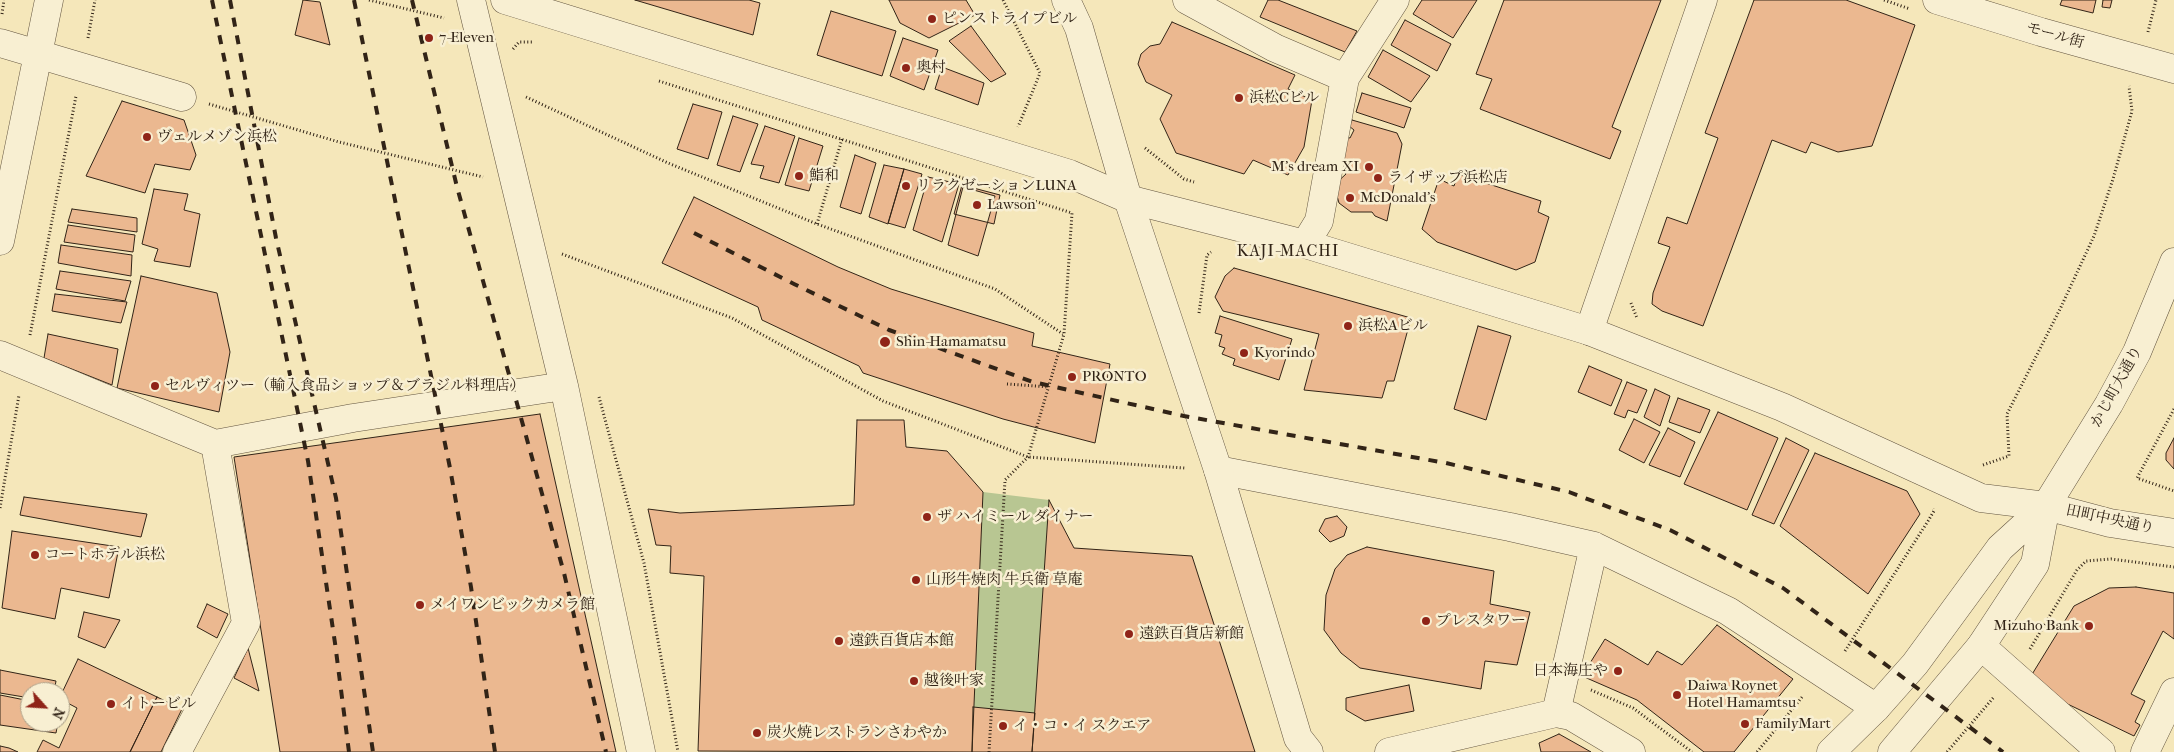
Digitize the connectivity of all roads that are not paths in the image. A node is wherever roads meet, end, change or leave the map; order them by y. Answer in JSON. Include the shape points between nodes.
{"nodes":[{"id":1,"x":49,"y":0,"type":"edge"},
{"id":2,"x":471,"y":0,"type":"edge"},
{"id":3,"x":505,"y":0,"type":"edge"},
{"id":4,"x":1066,"y":0,"type":"edge"},
{"id":5,"x":1187,"y":0,"type":"edge"},
{"id":6,"x":1395,"y":0,"type":"edge"},
{"id":7,"x":1702,"y":0,"type":"edge"},
{"id":8,"x":1937,"y":0,"type":"edge"},
{"id":9,"x":0,"y":31,"type":"edge"},
{"id":10,"x":38,"y":53,"type":"junction"},
{"id":11,"x":2174,"y":69,"type":"edge"},
{"id":12,"x":1346,"y":78,"type":"junction"},
{"id":13,"x":182,"y":96,"type":"road end"},
{"id":14,"x":1128,"y":199,"type":"junction"},
{"id":15,"x":0,"y":240,"type":"edge"},
{"id":16,"x":1305,"y":244,"type":"junction"},
{"id":17,"x":2174,"y":262,"type":"edge"},
{"id":18,"x":1589,"y":331,"type":"junction"},
{"id":19,"x":0,"y":355,"type":"edge"},
{"id":20,"x":564,"y":386,"type":"junction"},
{"id":21,"x":215,"y":444,"type":"junction"},
{"id":22,"x":1218,"y":470,"type":"junction"},
{"id":23,"x":2046,"y":506,"type":"junction"},
{"id":24,"x":2174,"y":533,"type":"edge"},
{"id":25,"x":1594,"y":546,"type":"junction"},
{"id":26,"x":1981,"y":646,"type":"junction"},
{"id":27,"x":2174,"y":692,"type":"edge"},
{"id":28,"x":1876,"y":708,"type":"junction"},
{"id":29,"x":1556,"y":713,"type":"junction"},
{"id":30,"x":1912,"y":727,"type":"junction"},
{"id":31,"x":177,"y":752,"type":"edge"},
{"id":32,"x":641,"y":752,"type":"edge"},
{"id":33,"x":1309,"y":752,"type":"edge"},
{"id":34,"x":1389,"y":752,"type":"edge"},
{"id":35,"x":1631,"y":752,"type":"edge"},
{"id":36,"x":1830,"y":752,"type":"edge"},
{"id":37,"x":1876,"y":752,"type":"edge"},
{"id":38,"x":1892,"y":752,"type":"edge"},
{"id":39,"x":2101,"y":752,"type":"edge"},
{"id":40,"x":2144,"y":752,"type":"edge"}],
"edges":[{"from":1,"to":10,"type":"street"},
{"from":2,"to":20,"type":"street"},
{"from":3,"to":14,"type":"street","name":"田町中央通り","via":[[1070,174]]},
{"from":4,"to":14,"type":"street","via":[[1079,28]]},
{"from":5,"to":12,"type":"street","via":[[1275,48]]},
{"from":6,"to":12,"type":"street"},
{"from":7,"to":18,"type":"street"},
{"from":8,"to":11,"type":"street","name":"モール街"},
{"from":9,"to":10,"type":"street"},
{"from":10,"to":13,"type":"street"},
{"from":10,"to":15,"type":"street"},
{"from":12,"to":16,"type":"street","via":[[1319,221]]},
{"from":14,"to":16,"type":"street","name":"田町中央通り"},
{"from":14,"to":22,"type":"street"},
{"from":16,"to":18,"type":"street","name":"田町中央通り"},
{"from":17,"to":23,"type":"street","name":"かじ町大通り","via":[[2137,352]]},
{"from":18,"to":23,"type":"street","name":"田町中央通り","via":[[1782,407],[1982,498]]},
{"from":19,"to":21,"type":"street"},
{"from":20,"to":21,"type":"street","via":[[353,418]]},
{"from":20,"to":32,"type":"street"},
{"from":21,"to":31,"type":"street","via":[[246,622]]},
{"from":22,"to":25,"type":"street"},
{"from":22,"to":33,"type":"street","via":[[1298,738]]},
{"from":23,"to":24,"type":"street","name":"田町中央通り","via":[[2110,523]]},
{"from":23,"to":26,"type":"street","via":[[2038,559]]},
{"from":23,"to":28,"type":"street","via":[[2000,548],[1915,664]]},
{"from":25,"to":28,"type":"street","via":[[1728,611]]},
{"from":25,"to":29,"type":"street"},
{"from":26,"to":30,"type":"street"},
{"from":26,"to":39,"type":"street"},
{"from":27,"to":40,"type":"street"},
{"from":28,"to":36,"type":"street"},
{"from":29,"to":34,"type":"street"},
{"from":29,"to":35,"type":"street","via":[[1576,718]]},
{"from":30,"to":37,"type":"street"},
{"from":30,"to":38,"type":"street"}]}
